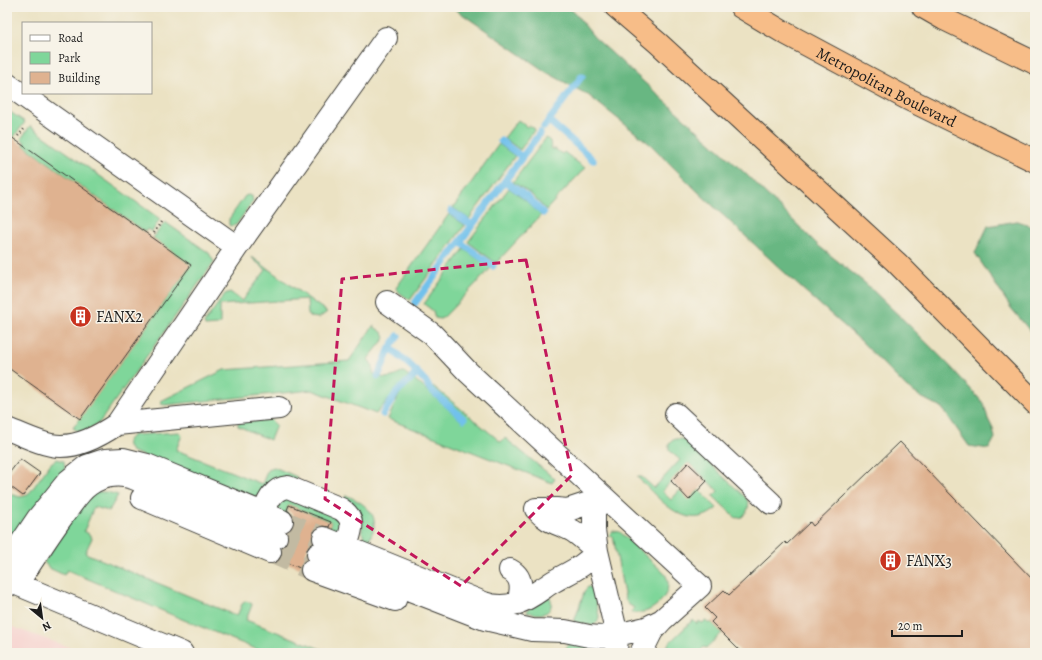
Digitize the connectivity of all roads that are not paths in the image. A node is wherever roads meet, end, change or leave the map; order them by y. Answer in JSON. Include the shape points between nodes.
{"nodes":[{"id":1,"x":616,"y":7,"type":"edge"},
{"id":2,"x":741,"y":7,"type":"edge"},
{"id":3,"x":923,"y":7,"type":"edge"},
{"id":4,"x":386,"y":38,"type":"dead end"},
{"id":5,"x":1035,"y":63,"type":"edge"},
{"id":6,"x":7,"y":84,"type":"edge"},
{"id":7,"x":1035,"y":161,"type":"edge"},
{"id":8,"x":237,"y":247,"type":"junction"},
{"id":9,"x":387,"y":302,"type":"dead end"},
{"id":10,"x":1035,"y":404,"type":"edge"},
{"id":11,"x":279,"y":408,"type":"dead end"},
{"id":12,"x":676,"y":414,"type":"dead end"},
{"id":13,"x":117,"y":424,"type":"junction"},
{"id":14,"x":7,"y":429,"type":"edge"},
{"id":15,"x":599,"y":494,"type":"junction"},
{"id":16,"x":771,"y":503,"type":"dead end"},
{"id":17,"x":273,"y":531,"type":"junction"},
{"id":18,"x":346,"y":546,"type":"junction"},
{"id":19,"x":597,"y":551,"type":"junction"},
{"id":20,"x":7,"y":564,"type":"edge"},
{"id":21,"x":510,"y":570,"type":"dead end"},
{"id":22,"x":12,"y":582,"type":"edge"},
{"id":23,"x":518,"y":603,"type":"junction"},
{"id":24,"x":662,"y":620,"type":"junction"},
{"id":25,"x":616,"y":644,"type":"edge"},
{"id":26,"x":182,"y":653,"type":"edge"},
{"id":27,"x":641,"y":653,"type":"edge"}],
"edges":[{"from":1,"to":10,"type":"highway","via":[[890,257]]},
{"from":2,"to":7,"type":"highway","name":"Metropolitan Boulevard","via":[[908,98]]},
{"from":3,"to":5,"type":"highway"},
{"from":4,"to":8,"type":"street"},
{"from":6,"to":8,"type":"street"},
{"from":8,"to":13,"type":"street"},
{"from":9,"to":15,"type":"street","via":[[432,334],[468,372]]},
{"from":11,"to":13,"type":"street"},
{"from":12,"to":16,"type":"street"},
{"from":13,"to":14,"type":"street","via":[[100,436],[74,445],[51,445]]},
{"from":15,"to":19,"type":"street","via":[[594,510]]},
{"from":15,"to":19,"type":"street","via":[[589,503],[568,510],[536,509],[547,520],[585,539]]},
{"from":15,"to":24,"type":"street","via":[[700,586]]},
{"from":17,"to":18,"type":"street","via":[[273,494],[288,487],[347,513],[351,519],[352,529]]},
{"from":17,"to":20,"type":"street","via":[[147,465],[132,460],[105,460],[87,466],[68,481],[38,518]]},
{"from":17,"to":22,"type":"street","via":[[133,478],[118,475],[105,477],[93,482],[76,498]]},
{"from":18,"to":23,"type":"street","via":[[491,605],[505,606]]},
{"from":18,"to":25,"type":"street","via":[[318,554],[485,619],[532,630],[565,631],[600,637]]},
{"from":19,"to":23,"type":"street","via":[[582,565]]},
{"from":19,"to":25,"type":"street"},
{"from":21,"to":23,"type":"street","via":[[519,578],[521,586]]},
{"from":22,"to":26,"type":"street"},
{"from":24,"to":25,"type":"street"},
{"from":24,"to":27,"type":"street","via":[[652,631]]}]}
